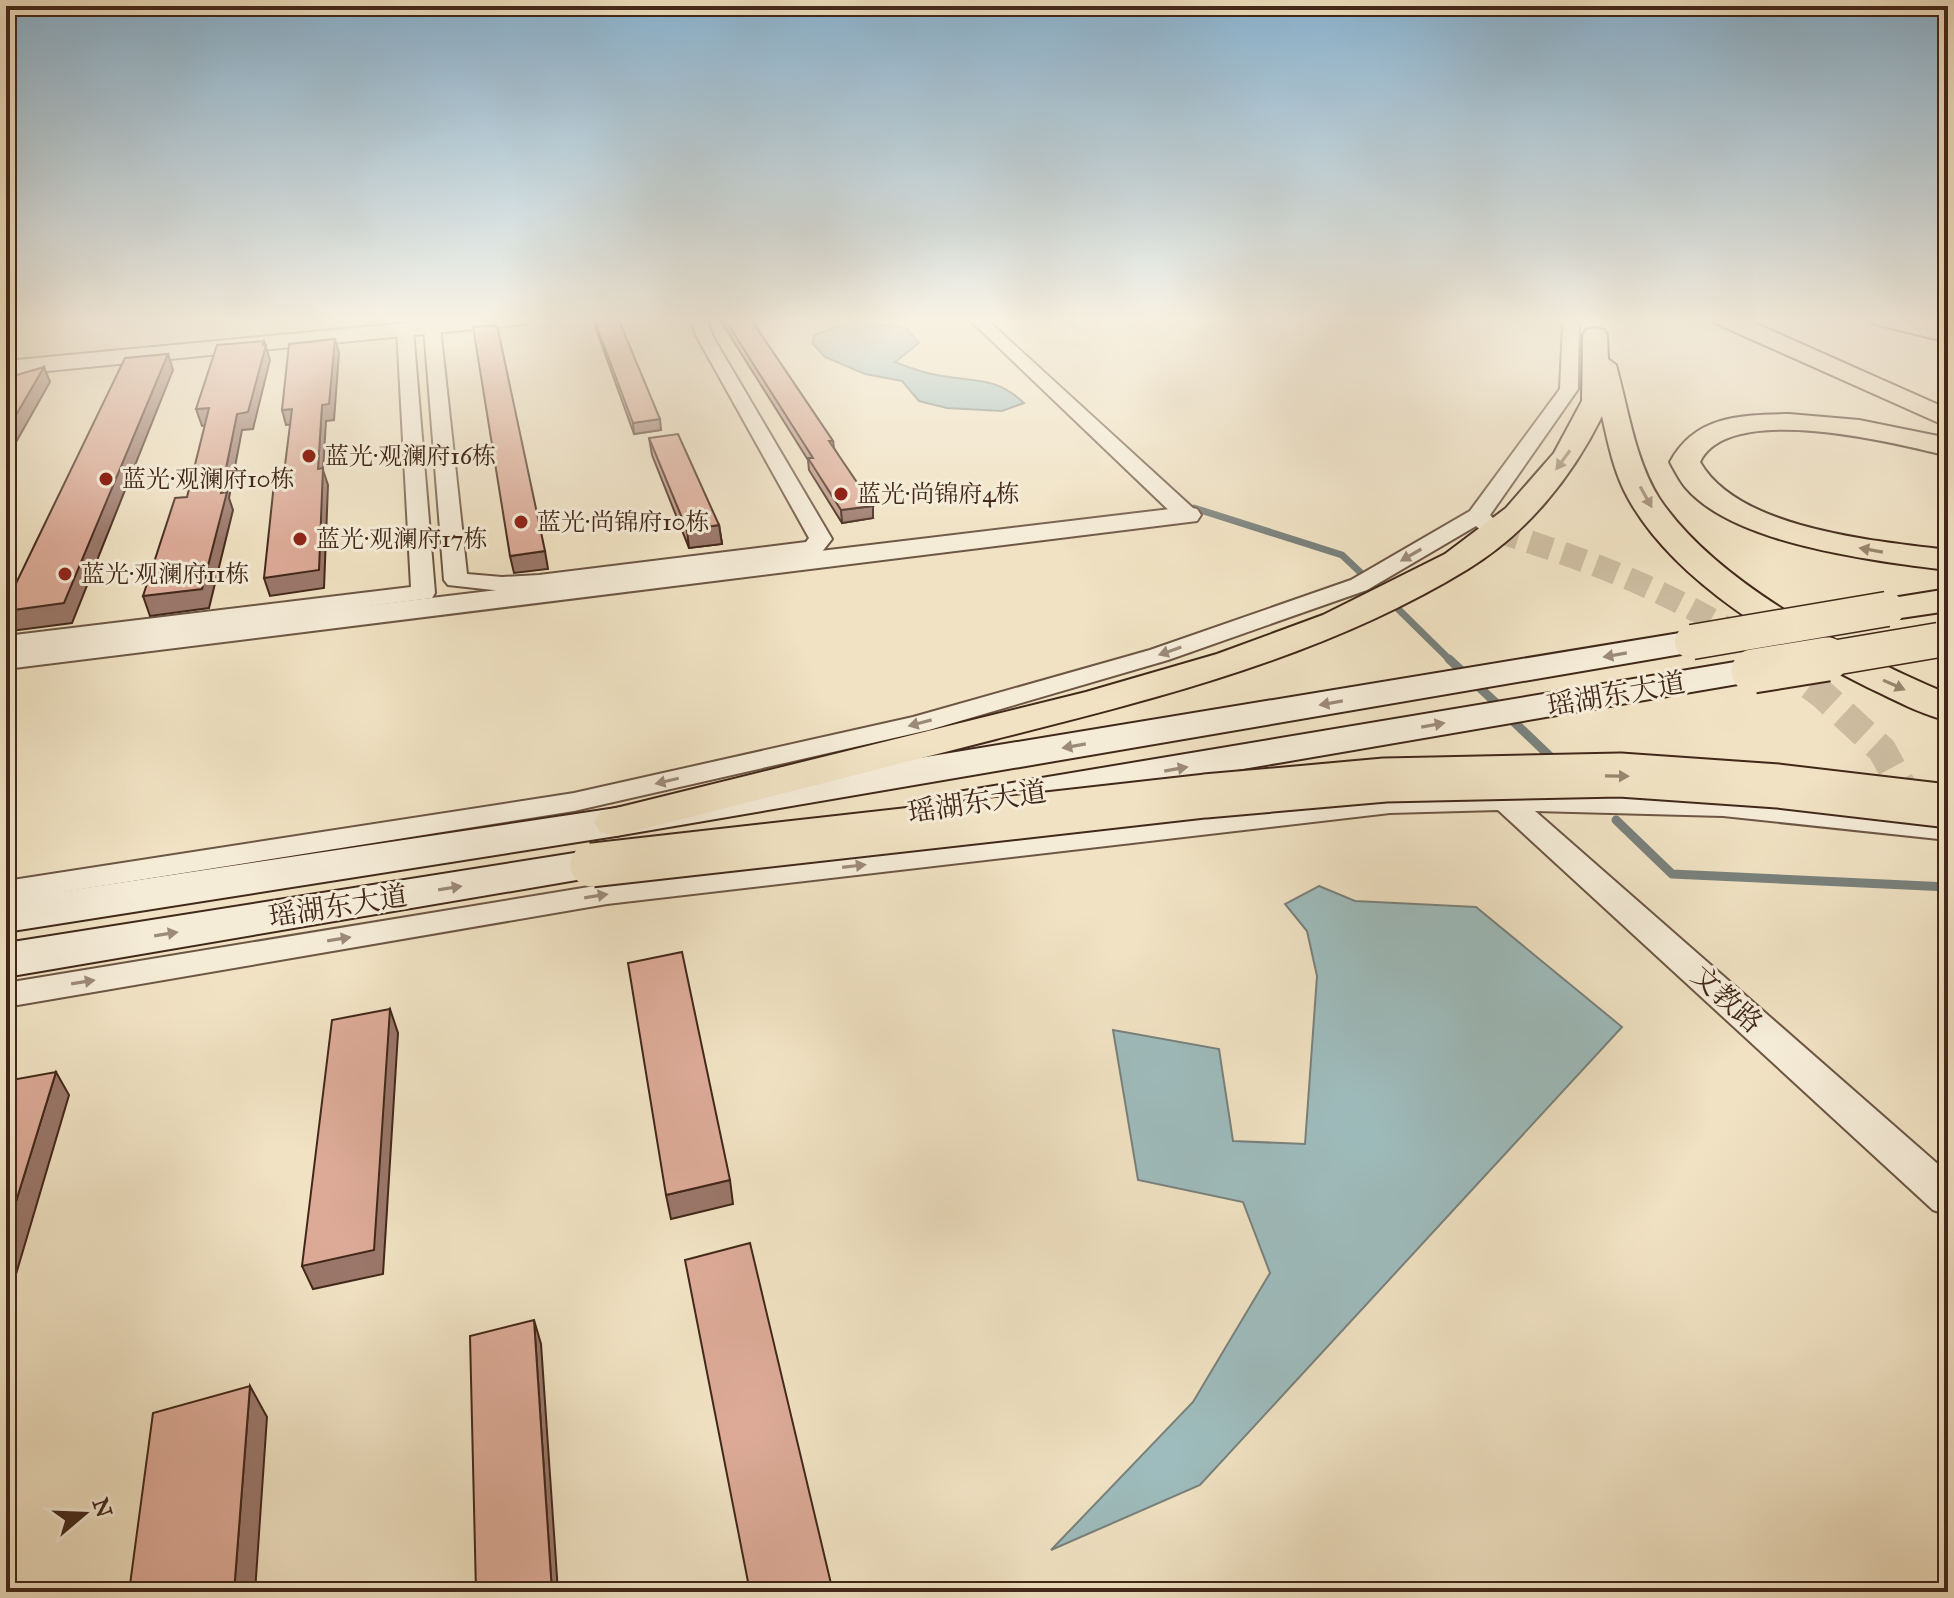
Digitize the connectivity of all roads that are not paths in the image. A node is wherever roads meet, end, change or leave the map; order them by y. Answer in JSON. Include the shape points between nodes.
{"nodes":[{"id":1,"x":409,"y":393,"type":"edge"},
{"id":2,"x":442,"y":393,"type":"edge"},
{"id":3,"x":737,"y":393,"type":"edge"},
{"id":4,"x":1056,"y":393,"type":"edge"},
{"id":5,"x":1594,"y":393,"type":"edge"},
{"id":6,"x":1606,"y":393,"type":"edge"},
{"id":7,"x":1889,"y":393,"type":"edge"},
{"id":8,"x":1948,"y":419,"type":"edge"},
{"id":9,"x":1948,"y":447,"type":"edge"},
{"id":10,"x":1187,"y":515,"type":"joint"},
{"id":11,"x":1487,"y":524,"type":"junction"},
{"id":12,"x":1948,"y":560,"type":"edge"},
{"id":13,"x":1948,"y":600,"type":"edge"},
{"id":14,"x":1945,"y":639,"type":"edge"},
{"id":15,"x":6,"y":644,"type":"edge"},
{"id":16,"x":6,"y":659,"type":"edge"},
{"id":17,"x":1948,"y":709,"type":"edge"},
{"id":18,"x":1506,"y":801,"type":"junction"},
{"id":19,"x":1948,"y":806,"type":"edge"},
{"id":20,"x":616,"y":822,"type":"junction"},
{"id":21,"x":1948,"y":831,"type":"edge"},
{"id":22,"x":592,"y":865,"type":"junction"},
{"id":23,"x":6,"y":891,"type":"edge"},
{"id":24,"x":6,"y":916,"type":"edge"},
{"id":25,"x":6,"y":960,"type":"edge"},
{"id":26,"x":6,"y":995,"type":"edge"},
{"id":27,"x":1948,"y":1198,"type":"edge"}],
"edges":[{"from":1,"to":15,"type":"street","via":[[423,593]]},
{"from":2,"to":3,"type":"street","via":[[456,580],[502,584],[813,548],[821,539]]},
{"from":4,"to":10,"type":"street"},
{"from":5,"to":11,"type":"main road","one_way":true,"via":[[1596,401],[1567,457],[1517,515]]},
{"from":6,"to":17,"type":"main road","one_way":true,"via":[[1643,498],[1682,548],[1738,594],[1856,666]]},
{"from":7,"to":8,"type":"main road"},
{"from":12,"to":9,"type":"main road","one_way":true,"via":[[1868,550],[1790,530],[1735,509],[1699,484],[1685,462],[1705,436],[1774,422],[1871,430]]},
{"from":10,"to":16,"type":"street"},
{"from":11,"to":20,"type":"main road","via":[[1457,561],[1336,623],[1231,662],[1100,701]]},
{"from":11,"to":23,"type":"street","one_way":true,"via":[[1359,585],[1159,655],[919,724],[574,802]]},
{"from":13,"to":20,"type":"main road","name":"瑶湖东大道","one_way":true,"bridge":true},
{"from":22,"to":14,"type":"main road","name":"瑶湖东大道","one_way":true,"bridge":true},
{"from":18,"to":21,"type":"street","via":[[1723,807]]},
{"from":26,"to":18,"type":"street","one_way":true,"via":[[607,894],[1390,804]]},
{"from":18,"to":27,"type":"street","name":"文教路"},
{"from":22,"to":19,"type":"main road","one_way":true,"bridge":true,"via":[[1385,780],[1620,775]]},
{"from":20,"to":24,"type":"main road","name":"瑶湖东大道"},
{"from":25,"to":22,"type":"main road","name":"瑶湖东大道","one_way":true}]}
